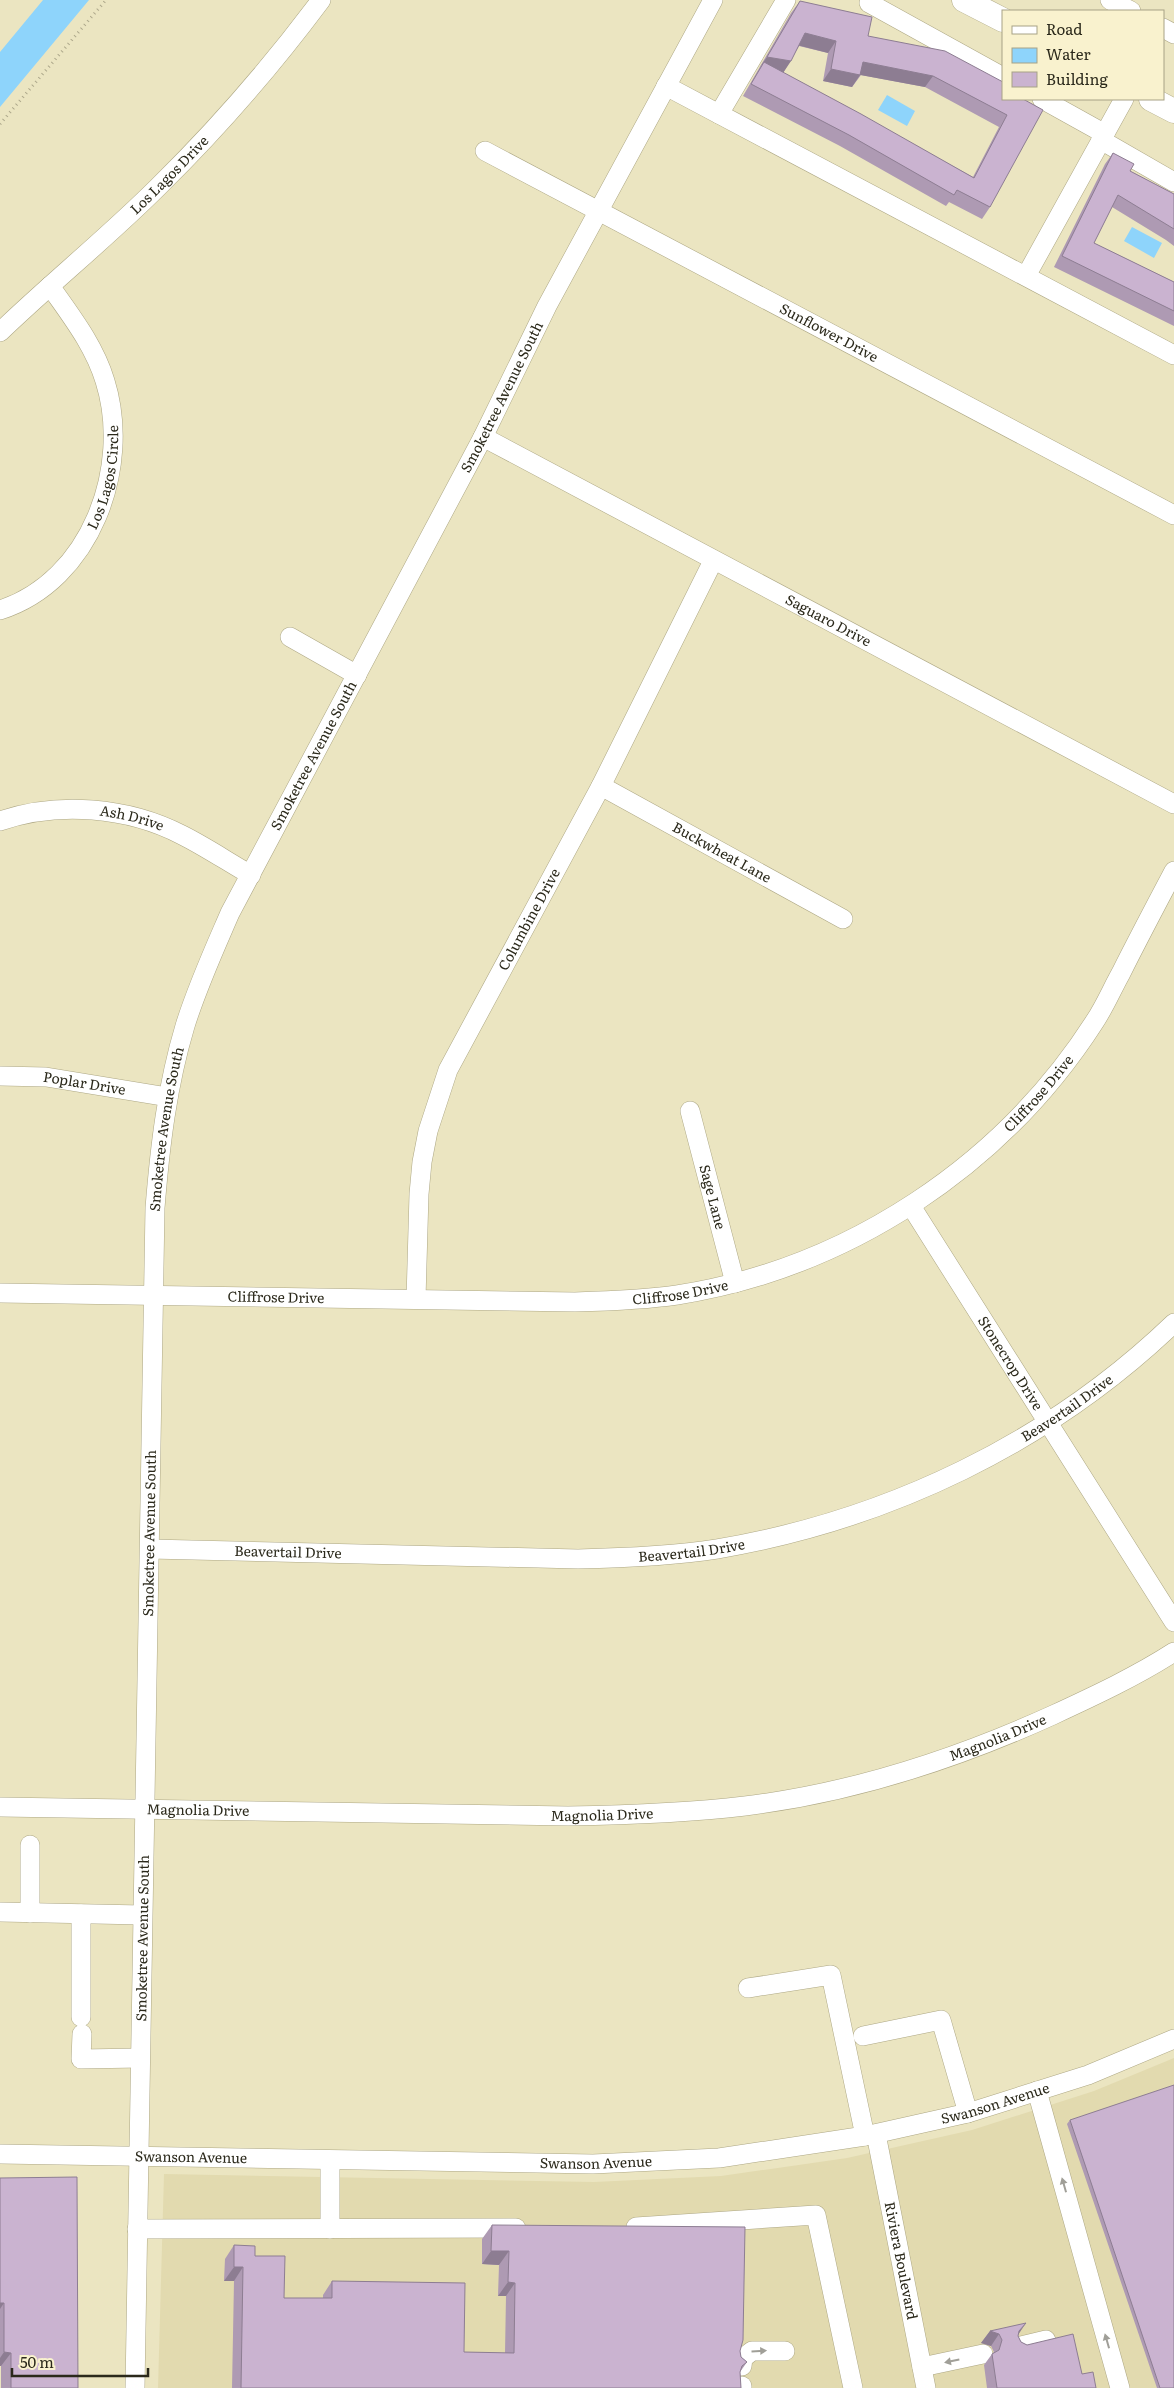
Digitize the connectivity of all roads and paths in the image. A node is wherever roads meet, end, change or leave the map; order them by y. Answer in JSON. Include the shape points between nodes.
{"nodes":[{"id":1,"x":106,"y":0,"type":"edge"},
{"id":2,"x":320,"y":0,"type":"edge"},
{"id":3,"x":713,"y":0,"type":"edge"},
{"id":4,"x":786,"y":0,"type":"edge"},
{"id":5,"x":964,"y":0,"type":"edge"},
{"id":6,"x":1110,"y":0,"type":"edge"},
{"id":7,"x":867,"y":1,"type":"edge"},
{"id":8,"x":1129,"y":10,"type":"edge"},
{"id":9,"x":1002,"y":19,"type":"edge"},
{"id":10,"x":1002,"y":76,"type":"edge"},
{"id":11,"x":666,"y":86,"type":"junction"},
{"id":12,"x":1044,"y":100,"type":"edge"},
{"id":13,"x":1123,"y":100,"type":"edge"},
{"id":14,"x":1153,"y":100,"type":"edge"},
{"id":15,"x":1174,"y":111,"type":"edge"},
{"id":16,"x":719,"y":114,"type":"junction"},
{"id":17,"x":0,"y":124,"type":"edge"},
{"id":18,"x":1103,"y":137,"type":"junction"},
{"id":19,"x":484,"y":151,"type":"dead end"},
{"id":20,"x":1174,"y":182,"type":"edge"},
{"id":21,"x":599,"y":210,"type":"junction"},
{"id":22,"x":1026,"y":276,"type":"junction"},
{"id":23,"x":50,"y":286,"type":"junction"},
{"id":24,"x":0,"y":332,"type":"edge"},
{"id":25,"x":1174,"y":355,"type":"edge"},
{"id":26,"x":483,"y":437,"type":"junction"},
{"id":27,"x":1174,"y":515,"type":"edge"},
{"id":28,"x":714,"y":560,"type":"junction"},
{"id":29,"x":0,"y":610,"type":"edge"},
{"id":30,"x":290,"y":637,"type":"dead end"},
{"id":31,"x":357,"y":675,"type":"junction"},
{"id":32,"x":601,"y":786,"type":"junction"},
{"id":33,"x":1174,"y":804,"type":"edge"},
{"id":34,"x":0,"y":821,"type":"edge"},
{"id":35,"x":1174,"y":871,"type":"edge"},
{"id":36,"x":251,"y":875,"type":"junction"},
{"id":37,"x":843,"y":919,"type":"dead end"},
{"id":38,"x":0,"y":1076,"type":"edge"},
{"id":39,"x":168,"y":1097,"type":"junction"},
{"id":40,"x":690,"y":1111,"type":"dead end"},
{"id":41,"x":911,"y":1206,"type":"junction"},
{"id":42,"x":735,"y":1283,"type":"junction"},
{"id":43,"x":0,"y":1293,"type":"edge"},
{"id":44,"x":154,"y":1294,"type":"junction"},
{"id":45,"x":416,"y":1299,"type":"junction"},
{"id":46,"x":1174,"y":1323,"type":"edge"},
{"id":47,"x":1049,"y":1422,"type":"junction"},
{"id":48,"x":150,"y":1549,"type":"junction"},
{"id":49,"x":1174,"y":1622,"type":"edge"},
{"id":50,"x":1174,"y":1652,"type":"edge"},
{"id":51,"x":0,"y":1807,"type":"edge"},
{"id":52,"x":144,"y":1808,"type":"junction"},
{"id":53,"x":30,"y":1845,"type":"dead end"},
{"id":54,"x":0,"y":1912,"type":"edge"},
{"id":55,"x":30,"y":1913,"type":"junction"},
{"id":56,"x":81,"y":1914,"type":"junction"},
{"id":57,"x":142,"y":1915,"type":"junction"},
{"id":58,"x":748,"y":1988,"type":"dead end"},
{"id":59,"x":863,"y":2036,"type":"dead end"},
{"id":60,"x":1174,"y":2039,"type":"edge"},
{"id":61,"x":140,"y":2058,"type":"junction"},
{"id":62,"x":1038,"y":2091,"type":"junction"},
{"id":63,"x":968,"y":2113,"type":"junction"},
{"id":64,"x":871,"y":2135,"type":"junction"},
{"id":65,"x":0,"y":2154,"type":"edge"},
{"id":66,"x":138,"y":2158,"type":"junction"},
{"id":67,"x":330,"y":2160,"type":"junction"},
{"id":68,"x":535,"y":2228,"type":"edge"},
{"id":69,"x":622,"y":2228,"type":"edge"},
{"id":70,"x":137,"y":2229,"type":"junction"},
{"id":71,"x":330,"y":2229,"type":"junction"},
{"id":72,"x":1046,"y":2340,"type":"edge"},
{"id":73,"x":1021,"y":2346,"type":"edge"},
{"id":74,"x":785,"y":2351,"type":"dead end"},
{"id":75,"x":983,"y":2354,"type":"dead end"},
{"id":76,"x":742,"y":2366,"type":"edge"},
{"id":77,"x":922,"y":2367,"type":"junction"},
{"id":78,"x":135,"y":2388,"type":"edge"},
{"id":79,"x":853,"y":2388,"type":"edge"},
{"id":80,"x":926,"y":2388,"type":"edge"},
{"id":81,"x":1120,"y":2388,"type":"edge"}],
"edges":[{"from":1,"to":17,"type":"path"},
{"from":2,"to":23,"type":"street","name":"Los Lagos Drive","via":[[272,66],[217,127],[159,186]]},
{"from":3,"to":11,"type":"street","name":"Smoketree Avenue South"},
{"from":4,"to":16,"type":"street"},
{"from":5,"to":9,"type":"main road"},
{"from":6,"to":8,"type":"street"},
{"from":7,"to":10,"type":"street"},
{"from":11,"to":16,"type":"street"},
{"from":11,"to":21,"type":"street","name":"Smoketree Avenue South"},
{"from":12,"to":18,"type":"street"},
{"from":13,"to":18,"type":"street"},
{"from":14,"to":15,"type":"main road"},
{"from":16,"to":22,"type":"street"},
{"from":18,"to":20,"type":"street"},
{"from":18,"to":22,"type":"street"},
{"from":19,"to":21,"type":"street","name":"Sunflower Drive"},
{"from":21,"to":26,"type":"street","name":"Smoketree Avenue South","via":[[547,306]]},
{"from":21,"to":27,"type":"street","name":"Sunflower Drive"},
{"from":22,"to":25,"type":"street"},
{"from":23,"to":24,"type":"street","name":"Los Lagos Drive"},
{"from":23,"to":29,"type":"street","name":"Los Lagos Circle","via":[[84,335],[105,380],[114,428],[112,469],[101,508],[77,551],[43,587],[15,605]]},
{"from":26,"to":28,"type":"street","name":"Saguaro Drive"},
{"from":26,"to":31,"type":"street","name":"Smoketree Avenue South"},
{"from":28,"to":32,"type":"street","name":"Columbine Drive"},
{"from":28,"to":33,"type":"street","name":"Saguaro Drive"},
{"from":30,"to":31,"type":"street"},
{"from":31,"to":36,"type":"street","name":"Smoketree Avenue South"},
{"from":32,"to":37,"type":"street","name":"Buckwheat Lane"},
{"from":32,"to":45,"type":"street","name":"Columbine Drive","via":[[462,1042],[437,1100],[428,1131],[419,1194]]},
{"from":34,"to":36,"type":"street","name":"Ash Drive","via":[[66,810],[125,815],[182,835]]},
{"from":35,"to":41,"type":"street","name":"Cliffrose Drive","via":[[1096,1020],[1066,1062],[1034,1102],[997,1139]]},
{"from":36,"to":39,"type":"street","name":"Smoketree Avenue South","via":[[230,912],[205,969],[185,1027]]},
{"from":38,"to":39,"type":"street","name":"Poplar Drive","via":[[46,1077]]},
{"from":39,"to":44,"type":"street","name":"Smoketree Avenue South","via":[[155,1208]]},
{"from":40,"to":42,"type":"street","name":"Sage Lane"},
{"from":41,"to":42,"type":"street","name":"Cliffrose Drive","via":[[826,1252]]},
{"from":41,"to":47,"type":"street","name":"Stonecrop Drive"},
{"from":42,"to":45,"type":"street","name":"Cliffrose Drive","via":[[678,1295],[626,1301]]},
{"from":43,"to":44,"type":"street","name":"Cliffrose Drive"},
{"from":44,"to":45,"type":"street","name":"Cliffrose Drive"},
{"from":44,"to":48,"type":"street","name":"Smoketree Avenue South"},
{"from":46,"to":47,"type":"street","name":"Beavertail Drive","via":[[1097,1389]]},
{"from":47,"to":48,"type":"street","name":"Beavertail Drive","via":[[980,1462],[852,1516],[794,1533],[716,1549],[648,1557],[578,1560]]},
{"from":47,"to":49,"type":"street","name":"Stonecrop Drive"},
{"from":48,"to":52,"type":"street","name":"Smoketree Avenue South"},
{"from":50,"to":52,"type":"street","name":"Magnolia Drive","via":[[1089,1699],[1007,1736],[903,1771],[836,1789],[747,1806],[658,1814],[568,1816]]},
{"from":51,"to":52,"type":"street","name":"Magnolia Drive"},
{"from":52,"to":57,"type":"street","name":"Smoketree Avenue South"},
{"from":53,"to":55,"type":"street"},
{"from":54,"to":55,"type":"street"},
{"from":55,"to":56,"type":"street"},
{"from":56,"to":57,"type":"street"},
{"from":56,"to":61,"type":"street","via":[[81,2059]]},
{"from":57,"to":61,"type":"street","name":"Smoketree Avenue South"},
{"from":58,"to":64,"type":"street","name":"Riviera Boulevard","via":[[831,1975]]},
{"from":59,"to":63,"type":"street","via":[[941,2020]]},
{"from":60,"to":62,"type":"street","name":"Swanson Avenue","via":[[1088,2075]]},
{"from":61,"to":66,"type":"street","name":"Smoketree Avenue South"},
{"from":62,"to":63,"type":"street","name":"Swanson Avenue"},
{"from":81,"to":62,"type":"street","one_way":true},
{"from":63,"to":64,"type":"street","name":"Swanson Avenue"},
{"from":64,"to":67,"type":"street","name":"Swanson Avenue","via":[[720,2158],[603,2164]]},
{"from":64,"to":77,"type":"street","name":"Riviera Boulevard"},
{"from":65,"to":66,"type":"street","name":"Swanson Avenue"},
{"from":66,"to":67,"type":"street","name":"Swanson Avenue"},
{"from":66,"to":70,"type":"street","name":"Smoketree Avenue South"},
{"from":67,"to":71,"type":"street"},
{"from":68,"to":71,"type":"street"},
{"from":69,"to":79,"type":"street","via":[[816,2215]]},
{"from":70,"to":71,"type":"street"},
{"from":70,"to":78,"type":"street","name":"Smoketree Avenue South"},
{"from":72,"to":73,"type":"street"},
{"from":76,"to":74,"type":"street","one_way":true,"via":[[743,2358],[752,2351]]},
{"from":75,"to":77,"type":"street","one_way":true},
{"from":77,"to":80,"type":"street","name":"Riviera Boulevard"}]}
